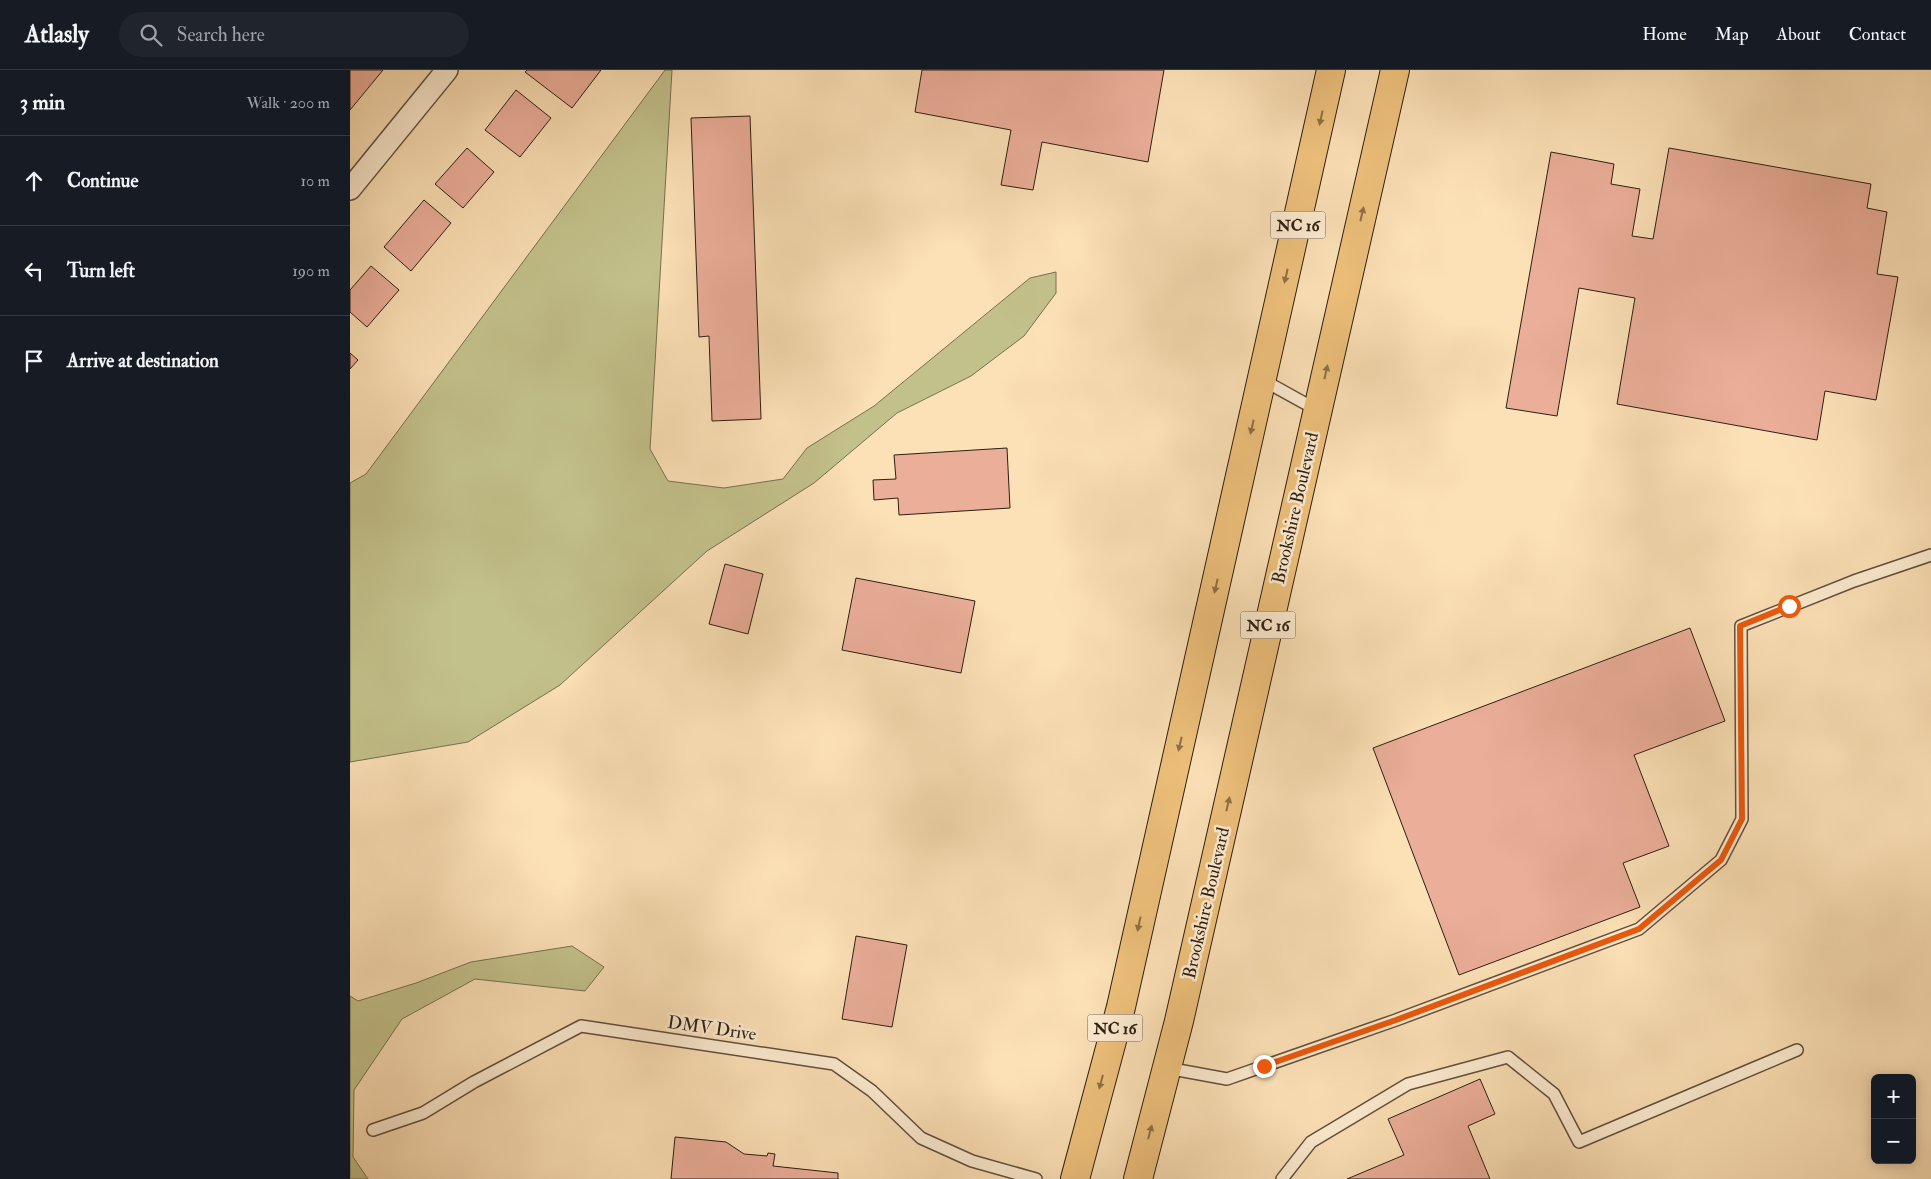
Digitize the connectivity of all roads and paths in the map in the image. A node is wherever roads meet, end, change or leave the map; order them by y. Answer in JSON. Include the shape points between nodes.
{"nodes":[{"id":1,"x":447,"y":70,"type":"edge"},
{"id":2,"x":1331,"y":70,"type":"edge"},
{"id":3,"x":1395,"y":70,"type":"edge"},
{"id":4,"x":350,"y":189,"type":"edge"},
{"id":5,"x":1262,"y":380,"type":"junction"},
{"id":6,"x":1317,"y":410,"type":"junction"},
{"id":7,"x":1931,"y":555,"type":"edge"},
{"id":8,"x":1797,"y":1050,"type":"dead end"},
{"id":9,"x":1167,"y":1068,"type":"junction"},
{"id":10,"x":373,"y":1130,"type":"dead end"},
{"id":11,"x":1036,"y":1179,"type":"edge"},
{"id":12,"x":1075,"y":1179,"type":"edge"},
{"id":13,"x":1138,"y":1179,"type":"edge"},
{"id":14,"x":1282,"y":1179,"type":"edge"}],
"edges":[{"from":1,"to":4,"type":"street"},
{"from":2,"to":5,"type":"highway","number":"NC 16","one_way":true},
{"from":6,"to":3,"type":"highway","name":"Brookshire Boulevard","number":"NC 16","one_way":true},
{"from":5,"to":6,"type":"lane"},
{"from":5,"to":12,"type":"highway","number":"NC 16","one_way":true,"via":[[1121,1007]]},
{"from":9,"to":6,"type":"highway","name":"Brookshire Boulevard","number":"NC 16","one_way":true},
{"from":7,"to":9,"type":"lane","via":[[1740,626],[1742,819],[1721,860],[1639,929],[1227,1079]]},
{"from":8,"to":14,"type":"lane","via":[[1579,1142],[1554,1094],[1508,1057],[1408,1084],[1311,1142]]},
{"from":13,"to":9,"type":"highway","name":"Brookshire Boulevard","number":"NC 16","one_way":true},
{"from":10,"to":11,"type":"lane","name":"DMV Drive","via":[[423,1113],[466,1086],[581,1026],[834,1064],[872,1091],[921,1138],[972,1162]]}]}
